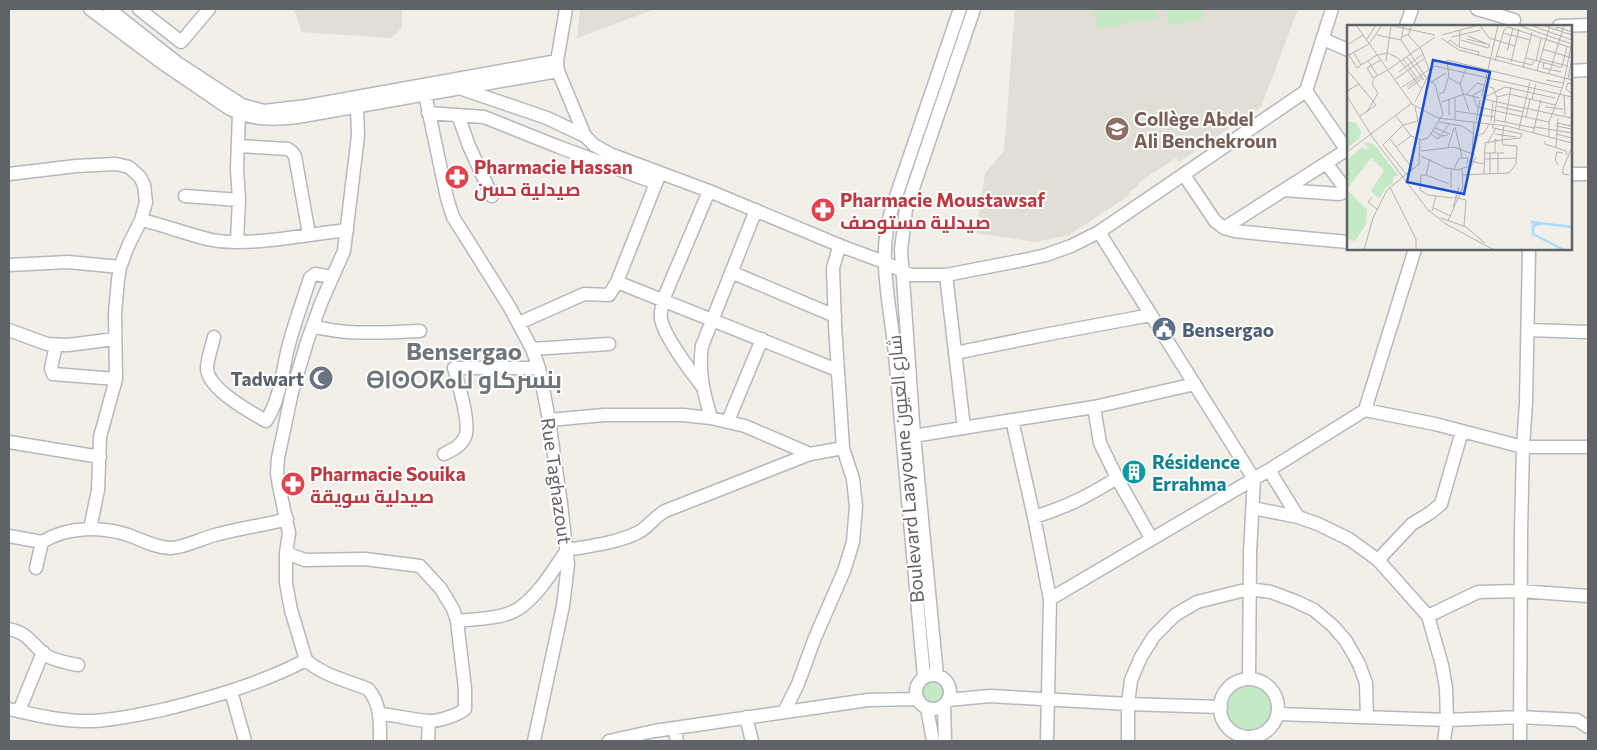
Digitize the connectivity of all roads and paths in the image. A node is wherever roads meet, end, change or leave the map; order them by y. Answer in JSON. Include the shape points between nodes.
{"nodes":[{"id":1,"x":90,"y":9,"type":"edge"},
{"id":2,"x":108,"y":9,"type":"edge"},
{"id":3,"x":139,"y":9,"type":"edge"},
{"id":4,"x":209,"y":9,"type":"edge"},
{"id":5,"x":566,"y":9,"type":"edge"},
{"id":6,"x":960,"y":9,"type":"edge"},
{"id":7,"x":974,"y":9,"type":"edge"},
{"id":8,"x":1332,"y":9,"type":"edge"},
{"id":9,"x":1412,"y":9,"type":"edge"},
{"id":10,"x":1477,"y":9,"type":"edge"},
{"id":11,"x":1513,"y":18,"type":"edge"},
{"id":12,"x":1406,"y":25,"type":"edge"},
{"id":13,"x":1588,"y":25,"type":"edge"},
{"id":14,"x":1572,"y":26,"type":"edge"},
{"id":15,"x":1323,"y":39,"type":"junction"},
{"id":16,"x":181,"y":42,"type":"junction"},
{"id":17,"x":1347,"y":50,"type":"edge"},
{"id":18,"x":170,"y":57,"type":"junction"},
{"id":19,"x":558,"y":66,"type":"junction"},
{"id":20,"x":1588,"y":70,"type":"edge"},
{"id":21,"x":1572,"y":71,"type":"edge"},
{"id":22,"x":459,"y":88,"type":"junction"},
{"id":23,"x":1306,"y":91,"type":"junction"},
{"id":24,"x":425,"y":94,"type":"junction"},
{"id":25,"x":357,"y":106,"type":"junction"},
{"id":26,"x":428,"y":113,"type":"junction"},
{"id":27,"x":239,"y":114,"type":"junction"},
{"id":28,"x":458,"y":115,"type":"junction"},
{"id":29,"x":585,"y":136,"type":"junction"},
{"id":30,"x":239,"y":146,"type":"junction"},
{"id":31,"x":1347,"y":150,"type":"edge"},
{"id":32,"x":1347,"y":152,"type":"edge"},
{"id":33,"x":1327,"y":164,"type":"junction"},
{"id":34,"x":9,"y":174,"type":"edge"},
{"id":35,"x":1572,"y":174,"type":"edge"},
{"id":36,"x":1588,"y":174,"type":"edge"},
{"id":37,"x":1184,"y":175,"type":"junction"},
{"id":38,"x":658,"y":178,"type":"junction"},
{"id":39,"x":708,"y":190,"type":"junction"},
{"id":40,"x":1284,"y":190,"type":"junction"},
{"id":41,"x":185,"y":196,"type":"dead end"},
{"id":42,"x":492,"y":196,"type":"dead end"},
{"id":43,"x":239,"y":200,"type":"junction"},
{"id":44,"x":756,"y":210,"type":"junction"},
{"id":45,"x":141,"y":220,"type":"junction"},
{"id":46,"x":1224,"y":228,"type":"junction"},
{"id":47,"x":347,"y":230,"type":"junction"},
{"id":48,"x":1099,"y":232,"type":"junction"},
{"id":49,"x":309,"y":234,"type":"junction"},
{"id":50,"x":237,"y":241,"type":"junction"},
{"id":51,"x":1347,"y":242,"type":"edge"},
{"id":52,"x":841,"y":246,"type":"junction"},
{"id":53,"x":1415,"y":250,"type":"edge"},
{"id":54,"x":1529,"y":250,"type":"edge"},
{"id":55,"x":884,"y":262,"type":"junction"},
{"id":56,"x":9,"y":264,"type":"edge"},
{"id":57,"x":120,"y":266,"type":"junction"},
{"id":58,"x":902,"y":270,"type":"junction"},
{"id":59,"x":731,"y":272,"type":"junction"},
{"id":60,"x":946,"y":275,"type":"junction"},
{"id":61,"x":332,"y":278,"type":"junction"},
{"id":62,"x":617,"y":282,"type":"junction"},
{"id":63,"x":663,"y":300,"type":"junction"},
{"id":64,"x":835,"y":316,"type":"junction"},
{"id":65,"x":1152,"y":316,"type":"junction"},
{"id":66,"x":712,"y":320,"type":"junction"},
{"id":67,"x":519,"y":322,"type":"junction"},
{"id":68,"x":313,"y":326,"type":"junction"},
{"id":69,"x":9,"y":330,"type":"edge"},
{"id":70,"x":1528,"y":330,"type":"junction"},
{"id":71,"x":420,"y":331,"type":"dead end"},
{"id":72,"x":1588,"y":332,"type":"edge"},
{"id":73,"x":214,"y":337,"type":"dead end"},
{"id":74,"x":115,"y":339,"type":"junction"},
{"id":75,"x":762,"y":339,"type":"junction"},
{"id":76,"x":609,"y":344,"type":"dead end"},
{"id":77,"x":56,"y":345,"type":"junction"},
{"id":78,"x":532,"y":349,"type":"junction"},
{"id":79,"x":955,"y":354,"type":"junction"},
{"id":80,"x":539,"y":368,"type":"junction"},
{"id":81,"x":837,"y":370,"type":"junction"},
{"id":82,"x":116,"y":379,"type":"junction"},
{"id":83,"x":1195,"y":384,"type":"junction"},
{"id":84,"x":702,"y":386,"type":"junction"},
{"id":85,"x":1094,"y":407,"type":"junction"},
{"id":86,"x":1365,"y":410,"type":"junction"},
{"id":87,"x":711,"y":418,"type":"junction"},
{"id":88,"x":549,"y":420,"type":"junction"},
{"id":89,"x":1012,"y":420,"type":"junction"},
{"id":90,"x":266,"y":421,"type":"junction"},
{"id":91,"x":728,"y":421,"type":"junction"},
{"id":92,"x":283,"y":428,"type":"junction"},
{"id":93,"x":964,"y":428,"type":"junction"},
{"id":94,"x":1462,"y":431,"type":"junction"},
{"id":95,"x":908,"y":437,"type":"junction"},
{"id":96,"x":9,"y":442,"type":"edge"},
{"id":97,"x":1523,"y":446,"type":"junction"},
{"id":98,"x":1588,"y":447,"type":"edge"},
{"id":99,"x":843,"y":448,"type":"junction"},
{"id":100,"x":444,"y":454,"type":"dead end"},
{"id":101,"x":810,"y":454,"type":"junction"},
{"id":102,"x":100,"y":457,"type":"junction"},
{"id":103,"x":1270,"y":470,"type":"junction"},
{"id":104,"x":1117,"y":478,"type":"junction"},
{"id":105,"x":1254,"y":479,"type":"junction"},
{"id":106,"x":1253,"y":508,"type":"junction"},
{"id":107,"x":1034,"y":517,"type":"junction"},
{"id":108,"x":1298,"y":517,"type":"junction"},
{"id":109,"x":287,"y":520,"type":"junction"},
{"id":110,"x":90,"y":529,"type":"junction"},
{"id":111,"x":9,"y":536,"type":"edge"},
{"id":112,"x":1152,"y":538,"type":"junction"},
{"id":113,"x":42,"y":542,"type":"junction"},
{"id":114,"x":567,"y":550,"type":"junction"},
{"id":115,"x":286,"y":553,"type":"junction"},
{"id":116,"x":1378,"y":560,"type":"junction"},
{"id":117,"x":36,"y":568,"type":"dead end"},
{"id":118,"x":1249,"y":590,"type":"junction"},
{"id":119,"x":1521,"y":591,"type":"junction"},
{"id":120,"x":1588,"y":596,"type":"edge"},
{"id":121,"x":1050,"y":599,"type":"junction"},
{"id":122,"x":1428,"y":616,"type":"junction"},
{"id":123,"x":457,"y":621,"type":"junction"},
{"id":124,"x":9,"y":629,"type":"edge"},
{"id":125,"x":43,"y":652,"type":"junction"},
{"id":126,"x":306,"y":660,"type":"junction"},
{"id":127,"x":78,"y":665,"type":"dead end"},
{"id":128,"x":1248,"y":679,"type":"junction"},
{"id":129,"x":950,"y":686,"type":"junction"},
{"id":130,"x":925,"y":690,"type":"junction"},
{"id":131,"x":231,"y":691,"type":"junction"},
{"id":132,"x":990,"y":696,"type":"junction"},
{"id":133,"x":1047,"y":700,"type":"junction"},
{"id":134,"x":946,"y":703,"type":"junction"},
{"id":135,"x":1128,"y":704,"type":"junction"},
{"id":136,"x":1221,"y":706,"type":"junction"},
{"id":137,"x":14,"y":710,"type":"edge"},
{"id":138,"x":784,"y":712,"type":"junction"},
{"id":139,"x":380,"y":714,"type":"junction"},
{"id":140,"x":1278,"y":714,"type":"junction"},
{"id":141,"x":746,"y":717,"type":"junction"},
{"id":142,"x":1368,"y":717,"type":"junction"},
{"id":143,"x":1521,"y":717,"type":"junction"},
{"id":144,"x":1447,"y":720,"type":"junction"},
{"id":145,"x":429,"y":721,"type":"junction"},
{"id":146,"x":1584,"y":721,"type":"edge"},
{"id":147,"x":674,"y":728,"type":"junction"},
{"id":148,"x":632,"y":738,"type":"edge"},
{"id":149,"x":1257,"y":738,"type":"edge"},
{"id":150,"x":245,"y":741,"type":"edge"},
{"id":151,"x":380,"y":741,"type":"edge"},
{"id":152,"x":428,"y":741,"type":"edge"},
{"id":153,"x":534,"y":741,"type":"edge"},
{"id":154,"x":609,"y":741,"type":"edge"},
{"id":155,"x":676,"y":741,"type":"edge"},
{"id":156,"x":752,"y":741,"type":"edge"},
{"id":157,"x":933,"y":741,"type":"edge"},
{"id":158,"x":945,"y":741,"type":"edge"},
{"id":159,"x":1047,"y":741,"type":"edge"},
{"id":160,"x":1128,"y":741,"type":"edge"},
{"id":161,"x":1444,"y":741,"type":"edge"},
{"id":162,"x":1520,"y":741,"type":"edge"}],
"edges":[{"from":1,"to":27,"type":"street"},
{"from":2,"to":18,"type":"street"},
{"from":3,"to":16,"type":"street"},
{"from":4,"to":16,"type":"street"},
{"from":5,"to":19,"type":"street"},
{"from":6,"to":55,"type":"street","name":"Boulevard Laayoune شارع العيون","via":[[887,223]]},
{"from":7,"to":58,"type":"street","name":"Boulevard Laayoune شارع العيون","via":[[906,209]]},
{"from":8,"to":15,"type":"street"},
{"from":9,"to":12,"type":"street"},
{"from":10,"to":11,"type":"street"},
{"from":13,"to":14,"type":"street"},
{"from":15,"to":17,"type":"street"},
{"from":15,"to":23,"type":"street"},
{"from":16,"to":18,"type":"street"},
{"from":18,"to":19,"type":"street","via":[[242,105],[264,111]]},
{"from":19,"to":22,"type":"street"},
{"from":19,"to":29,"type":"street"},
{"from":20,"to":21,"type":"street"},
{"from":22,"to":24,"type":"street"},
{"from":22,"to":29,"type":"street","via":[[547,118]]},
{"from":23,"to":31,"type":"street"},
{"from":23,"to":37,"type":"street"},
{"from":24,"to":25,"type":"street"},
{"from":24,"to":26,"type":"street","name":"Rue Taghazout"},
{"from":25,"to":27,"type":"street","via":[[264,120]]},
{"from":25,"to":47,"type":"street","via":[[358,136]]},
{"from":26,"to":28,"type":"street"},
{"from":26,"to":67,"type":"street","name":"Rue Taghazout","via":[[453,217]]},
{"from":27,"to":30,"type":"street"},
{"from":28,"to":38,"type":"street","via":[[484,117],[559,147]]},
{"from":28,"to":42,"type":"street"},
{"from":29,"to":38,"type":"street","via":[[594,145]]},
{"from":30,"to":43,"type":"street"},
{"from":30,"to":49,"type":"street","via":[[288,149],[292,152]]},
{"from":32,"to":33,"type":"street"},
{"from":33,"to":40,"type":"street"},
{"from":33,"to":40,"type":"street","via":[[1344,187],[1342,193]]},
{"from":34,"to":45,"type":"street","via":[[122,164],[135,172],[144,185],[146,202]]},
{"from":35,"to":36,"type":"street"},
{"from":37,"to":46,"type":"street"},
{"from":37,"to":48,"type":"street"},
{"from":38,"to":39,"type":"street"},
{"from":38,"to":62,"type":"street"},
{"from":39,"to":44,"type":"street"},
{"from":39,"to":63,"type":"street"},
{"from":40,"to":46,"type":"street"},
{"from":41,"to":43,"type":"street"},
{"from":43,"to":50,"type":"street"},
{"from":44,"to":52,"type":"street"},
{"from":44,"to":59,"type":"street"},
{"from":45,"to":50,"type":"street","via":[[212,240]]},
{"from":45,"to":57,"type":"street"},
{"from":46,"to":51,"type":"street"},
{"from":47,"to":49,"type":"street"},
{"from":47,"to":61,"type":"street","via":[[344,251]]},
{"from":48,"to":60,"type":"street","via":[[1046,255]]},
{"from":48,"to":65,"type":"street"},
{"from":49,"to":50,"type":"street"},
{"from":52,"to":55,"type":"street"},
{"from":52,"to":64,"type":"street","via":[[833,268]]},
{"from":53,"to":86,"type":"street"},
{"from":54,"to":70,"type":"street"},
{"from":55,"to":58,"type":"street"},
{"from":55,"to":95,"type":"street","name":"Boulevard Laayoune شارع العيون"},
{"from":56,"to":57,"type":"street","via":[[68,262]]},
{"from":57,"to":74,"type":"street","via":[[115,295]]},
{"from":58,"to":60,"type":"street","via":[[912,275]]},
{"from":58,"to":95,"type":"street","name":"Boulevard Laayoune شارع العيون"},
{"from":59,"to":64,"type":"street"},
{"from":59,"to":66,"type":"street"},
{"from":60,"to":79,"type":"street"},
{"from":61,"to":68,"type":"street"},
{"from":61,"to":90,"type":"street","via":[[315,274],[310,278],[274,406]]},
{"from":62,"to":63,"type":"street"},
{"from":62,"to":67,"type":"street","via":[[608,295],[584,294]]},
{"from":63,"to":66,"type":"street"},
{"from":63,"to":84,"type":"street","via":[[661,321]]},
{"from":64,"to":81,"type":"street"},
{"from":65,"to":79,"type":"street"},
{"from":65,"to":83,"type":"street"},
{"from":66,"to":75,"type":"street"},
{"from":66,"to":84,"type":"street","via":[[700,358]]},
{"from":67,"to":78,"type":"street","name":"Rue Taghazout"},
{"from":68,"to":71,"type":"street","via":[[343,332]]},
{"from":68,"to":92,"type":"street"},
{"from":69,"to":77,"type":"street"},
{"from":70,"to":72,"type":"street"},
{"from":70,"to":97,"type":"street"},
{"from":73,"to":90,"type":"street","via":[[207,368],[212,381],[236,403]]},
{"from":74,"to":77,"type":"street"},
{"from":74,"to":82,"type":"street"},
{"from":75,"to":81,"type":"street"},
{"from":75,"to":91,"type":"street"},
{"from":76,"to":78,"type":"street"},
{"from":77,"to":82,"type":"street","via":[[51,368],[53,374]]},
{"from":78,"to":80,"type":"street","name":"Rue Taghazout"},
{"from":79,"to":93,"type":"street"},
{"from":80,"to":88,"type":"street","name":"Rue Taghazout"},
{"from":80,"to":100,"type":"street","via":[[454,368],[467,420],[467,435],[461,444]]},
{"from":81,"to":99,"type":"street"},
{"from":82,"to":102,"type":"street","via":[[100,437]]},
{"from":83,"to":85,"type":"street"},
{"from":83,"to":105,"type":"street"},
{"from":84,"to":87,"type":"street"},
{"from":85,"to":89,"type":"street"},
{"from":85,"to":104,"type":"street","via":[[1100,443]]},
{"from":86,"to":94,"type":"street"},
{"from":86,"to":103,"type":"street"},
{"from":87,"to":88,"type":"street","via":[[604,415]]},
{"from":87,"to":91,"type":"street"},
{"from":88,"to":114,"type":"street","name":"Rue Taghazout"},
{"from":89,"to":93,"type":"street"},
{"from":89,"to":107,"type":"street"},
{"from":90,"to":92,"type":"street"},
{"from":91,"to":101,"type":"street"},
{"from":92,"to":109,"type":"street","via":[[277,473]]},
{"from":93,"to":95,"type":"street"},
{"from":94,"to":97,"type":"street"},
{"from":94,"to":116,"type":"street","via":[[1441,504],[1412,524]]},
{"from":95,"to":130,"type":"street","name":"Boulevard Laayoune شارع العيون"},
{"from":96,"to":102,"type":"street"},
{"from":97,"to":98,"type":"street"},
{"from":97,"to":119,"type":"street"},
{"from":99,"to":101,"type":"street"},
{"from":99,"to":138,"type":"street","via":[[853,479],[856,506],[853,542]]},
{"from":101,"to":114,"type":"street","via":[[664,511],[638,533]]},
{"from":102,"to":110,"type":"street","via":[[98,490]]},
{"from":103,"to":105,"type":"street"},
{"from":103,"to":108,"type":"street"},
{"from":104,"to":107,"type":"street","via":[[1078,502]]},
{"from":104,"to":112,"type":"street"},
{"from":105,"to":106,"type":"street"},
{"from":105,"to":112,"type":"street"},
{"from":106,"to":108,"type":"street"},
{"from":106,"to":118,"type":"street"},
{"from":107,"to":121,"type":"street"},
{"from":108,"to":116,"type":"street","via":[[1349,539]]},
{"from":109,"to":110,"type":"street","via":[[218,534],[171,548],[113,531]]},
{"from":109,"to":115,"type":"street"},
{"from":110,"to":113,"type":"street","via":[[67,531]]},
{"from":111,"to":113,"type":"street"},
{"from":112,"to":121,"type":"street"},
{"from":113,"to":117,"type":"street"},
{"from":114,"to":123,"type":"street","via":[[540,589],[516,610]]},
{"from":114,"to":153,"type":"street","name":"Rue Taghazout","via":[[563,606]]},
{"from":115,"to":123,"type":"street","via":[[305,560],[365,559],[420,566],[441,589]]},
{"from":115,"to":126,"type":"street","via":[[288,598]]},
{"from":116,"to":122,"type":"street"},
{"from":118,"to":128,"type":"street"},
{"from":118,"to":135,"type":"street","via":[[1197,602],[1175,615],[1154,636],[1140,657],[1131,680]]},
{"from":118,"to":142,"type":"street","via":[[1270,592],[1295,601],[1314,610],[1333,626],[1359,664],[1366,683]]},
{"from":119,"to":120,"type":"street"},
{"from":119,"to":122,"type":"street","via":[[1478,592]]},
{"from":119,"to":143,"type":"street"},
{"from":121,"to":133,"type":"street"},
{"from":122,"to":144,"type":"street","via":[[1442,665]]},
{"from":123,"to":145,"type":"street","via":[[465,709]]},
{"from":124,"to":125,"type":"street","via":[[25,634]]},
{"from":125,"to":127,"type":"street","via":[[65,663]]},
{"from":125,"to":137,"type":"street"},
{"from":126,"to":131,"type":"street"},
{"from":126,"to":139,"type":"street","via":[[320,670],[368,689]]},
{"from":128,"to":136,"type":"street","via":[[1226,691]]},
{"from":128,"to":140,"type":"street","via":[[1259,681],[1271,690],[1278,704]]},
{"from":129,"to":130,"type":"street","via":[[943,678]]},
{"from":129,"to":132,"type":"street"},
{"from":129,"to":134,"type":"street"},
{"from":130,"to":134,"type":"street","via":[[936,709]]},
{"from":130,"to":138,"type":"street"},
{"from":130,"to":157,"type":"street","name":"Boulevard Laayoune شارع العيون"},
{"from":131,"to":137,"type":"street","via":[[118,719],[71,720]]},
{"from":131,"to":150,"type":"street"},
{"from":132,"to":133,"type":"street"},
{"from":132,"to":134,"type":"street"},
{"from":133,"to":135,"type":"street"},
{"from":133,"to":159,"type":"street"},
{"from":134,"to":158,"type":"street"},
{"from":135,"to":136,"type":"street"},
{"from":135,"to":160,"type":"street"},
{"from":136,"to":149,"type":"street","via":[[1225,724],[1232,731]]},
{"from":138,"to":141,"type":"street"},
{"from":139,"to":145,"type":"street"},
{"from":139,"to":151,"type":"street"},
{"from":140,"to":142,"type":"street"},
{"from":140,"to":149,"type":"street","via":[[1272,726]]},
{"from":141,"to":147,"type":"street"},
{"from":141,"to":156,"type":"street"},
{"from":142,"to":144,"type":"street"},
{"from":143,"to":144,"type":"street"},
{"from":143,"to":146,"type":"street"},
{"from":143,"to":162,"type":"street"},
{"from":144,"to":161,"type":"street"},
{"from":145,"to":152,"type":"street"},
{"from":147,"to":148,"type":"street"},
{"from":147,"to":155,"type":"street"},
{"from":148,"to":154,"type":"street"}]}
